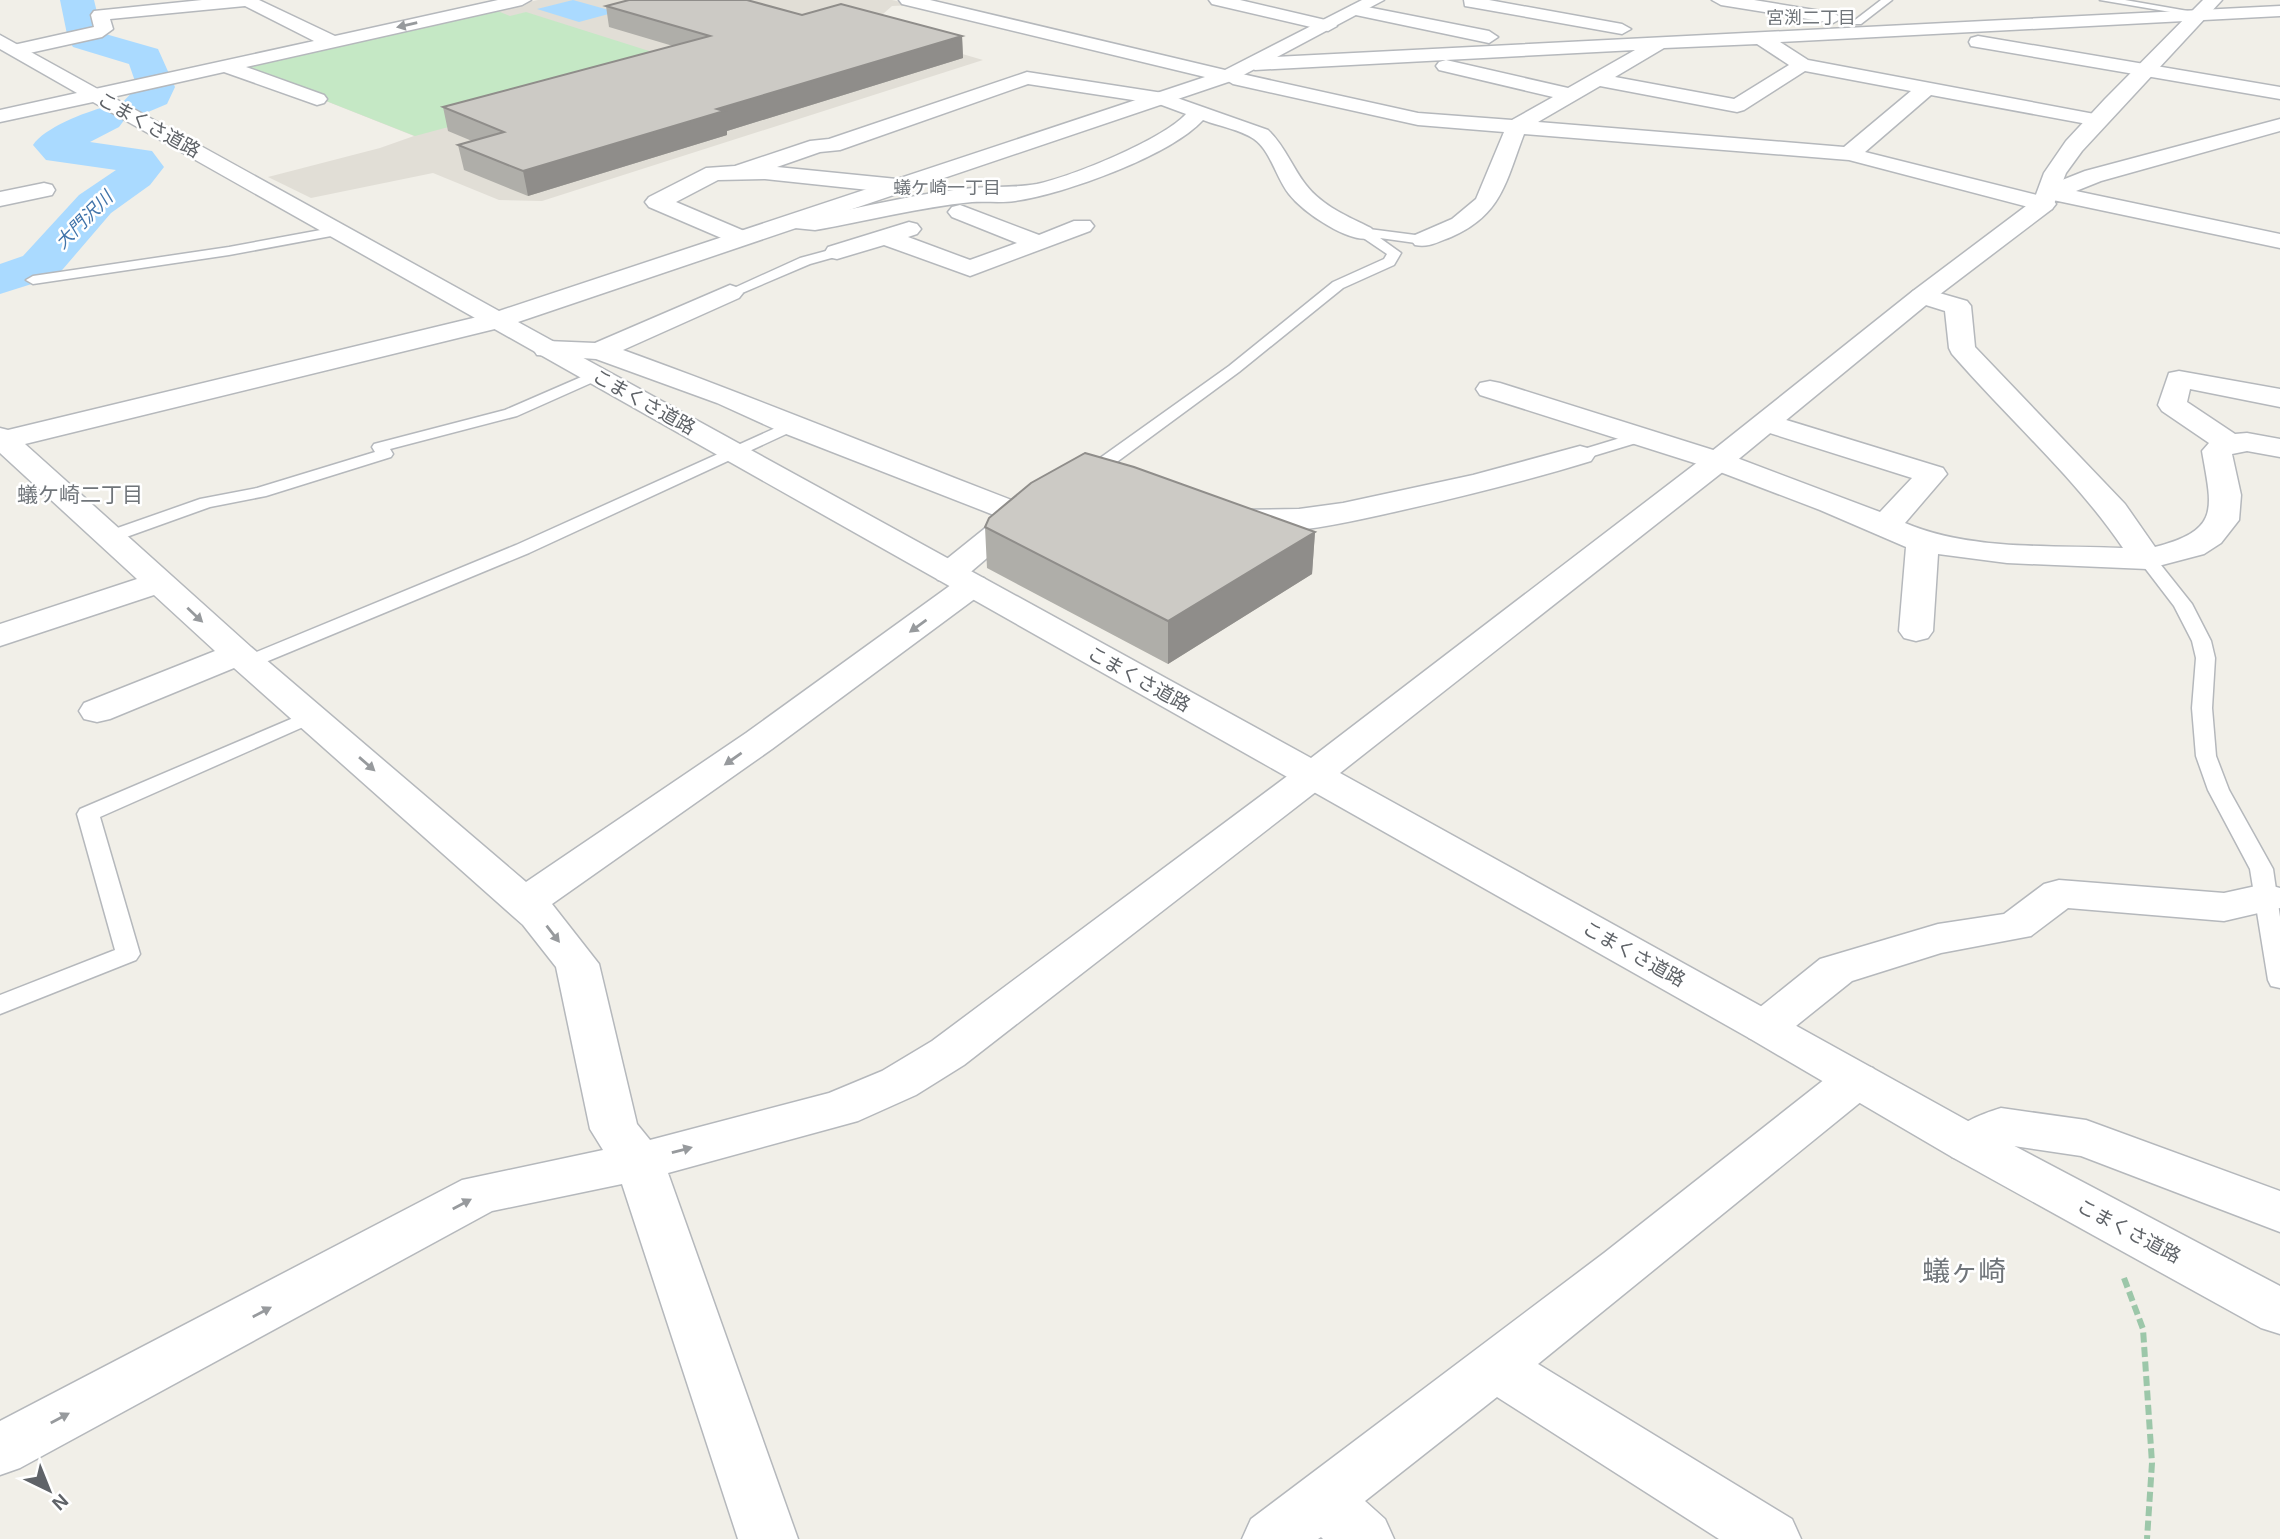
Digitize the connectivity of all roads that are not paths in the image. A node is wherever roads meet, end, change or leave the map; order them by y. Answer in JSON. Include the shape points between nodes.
{"nodes":[{"id":1,"x":246,"y":0,"type":"edge"},
{"id":2,"x":522,"y":0,"type":"edge"},
{"id":3,"x":1219,"y":0,"type":"edge"},
{"id":4,"x":1375,"y":0,"type":"edge"},
{"id":5,"x":1726,"y":0,"type":"edge"},
{"id":6,"x":1887,"y":0,"type":"edge"},
{"id":7,"x":2105,"y":0,"type":"edge"},
{"id":8,"x":919,"y":1,"type":"edge"},
{"id":9,"x":1471,"y":2,"type":"dead end"},
{"id":10,"x":429,"y":5,"type":"dead end"},
{"id":11,"x":2207,"y":7,"type":"edge"},
{"id":12,"x":1357,"y":10,"type":"junction"},
{"id":13,"x":2280,"y":11,"type":"edge"},
{"id":14,"x":452,"y":15,"type":"junction"},
{"id":15,"x":1858,"y":22,"type":"junction"},
{"id":16,"x":1328,"y":26,"type":"junction"},
{"id":17,"x":1909,"y":30,"type":"junction"},
{"id":18,"x":1761,"y":38,"type":"junction"},
{"id":19,"x":1665,"y":40,"type":"junction"},
{"id":20,"x":332,"y":42,"type":"junction"},
{"id":21,"x":8,"y":45,"type":"edge"},
{"id":22,"x":1535,"y":49,"type":"junction"},
{"id":23,"x":1405,"y":56,"type":"junction"},
{"id":24,"x":1255,"y":64,"type":"junction"},
{"id":25,"x":1802,"y":65,"type":"junction"},
{"id":26,"x":225,"y":66,"type":"junction"},
{"id":27,"x":2145,"y":69,"type":"junction"},
{"id":28,"x":1227,"y":76,"type":"junction"},
{"id":29,"x":1599,"y":80,"type":"junction"},
{"id":30,"x":1927,"y":88,"type":"junction"},
{"id":31,"x":2280,"y":93,"type":"edge"},
{"id":32,"x":95,"y":95,"type":"junction"},
{"id":33,"x":1570,"y":95,"type":"junction"},
{"id":34,"x":317,"y":99,"type":"dead end"},
{"id":35,"x":1163,"y":99,"type":"junction"},
{"id":36,"x":1199,"y":113,"type":"junction"},
{"id":37,"x":0,"y":116,"type":"edge"},
{"id":38,"x":2098,"y":120,"type":"junction"},
{"id":39,"x":2280,"y":125,"type":"edge"},
{"id":40,"x":1517,"y":127,"type":"junction"},
{"id":41,"x":832,"y":145,"type":"junction"},
{"id":42,"x":1849,"y":154,"type":"junction"},
{"id":43,"x":867,"y":157,"type":"dead end"},
{"id":44,"x":742,"y":171,"type":"junction"},
{"id":45,"x":894,"y":176,"type":"junction"},
{"id":46,"x":44,"y":190,"type":"dead end"},
{"id":47,"x":0,"y":199,"type":"edge"},
{"id":48,"x":2047,"y":199,"type":"junction"},
{"id":49,"x":937,"y":202,"type":"junction"},
{"id":50,"x":960,"y":212,"type":"junction"},
{"id":51,"x":793,"y":222,"type":"junction"},
{"id":52,"x":1083,"y":226,"type":"dead end"},
{"id":53,"x":337,"y":230,"type":"junction"},
{"id":54,"x":1363,"y":233,"type":"junction"},
{"id":55,"x":886,"y":237,"type":"junction"},
{"id":56,"x":741,"y":238,"type":"junction"},
{"id":57,"x":1423,"y":240,"type":"joint"},
{"id":58,"x":2280,"y":241,"type":"edge"},
{"id":59,"x":1039,"y":243,"type":"junction"},
{"id":60,"x":837,"y":252,"type":"joint"},
{"id":61,"x":33,"y":280,"type":"dead end"},
{"id":62,"x":730,"y":293,"type":"joint"},
{"id":63,"x":1922,"y":296,"type":"junction"},
{"id":64,"x":498,"y":320,"type":"junction"},
{"id":65,"x":597,"y":363,"type":"junction"},
{"id":66,"x":1490,"y":389,"type":"dead end"},
{"id":67,"x":2280,"y":398,"type":"edge"},
{"id":68,"x":1767,"y":422,"type":"junction"},
{"id":69,"x":791,"y":426,"type":"junction"},
{"id":70,"x":1640,"y":437,"type":"junction"},
{"id":71,"x":1,"y":439,"type":"edge"},
{"id":72,"x":2227,"y":442,"type":"junction"},
{"id":73,"x":2280,"y":448,"type":"edge"},
{"id":74,"x":736,"y":453,"type":"junction"},
{"id":75,"x":1580,"y":455,"type":"joint"},
{"id":76,"x":1718,"y":461,"type":"junction"},
{"id":77,"x":1065,"y":489,"type":"junction"},
{"id":78,"x":1117,"y":489,"type":"edge"},
{"id":79,"x":1020,"y":514,"type":"junction"},
{"id":80,"x":1206,"y":516,"type":"edge"},
{"id":81,"x":1884,"y":527,"type":"junction"},
{"id":82,"x":111,"y":536,"type":"junction"},
{"id":83,"x":1923,"y":542,"type":"junction"},
{"id":84,"x":2147,"y":559,"type":"junction"},
{"id":85,"x":961,"y":579,"type":"junction"},
{"id":86,"x":160,"y":582,"type":"junction"},
{"id":87,"x":1916,"y":631,"type":"dead end"},
{"id":88,"x":0,"y":636,"type":"edge"},
{"id":89,"x":244,"y":658,"type":"junction"},
{"id":90,"x":97,"y":711,"type":"dead end"},
{"id":91,"x":312,"y":716,"type":"junction"},
{"id":92,"x":1312,"y":776,"type":"junction"},
{"id":93,"x":2272,"y":895,"type":"edge"},
{"id":94,"x":524,"y":903,"type":"junction"},
{"id":95,"x":2280,"y":980,"type":"edge"},
{"id":96,"x":0,"y":1005,"type":"edge"},
{"id":97,"x":1765,"y":1027,"type":"junction"},
{"id":98,"x":1856,"y":1080,"type":"junction"},
{"id":99,"x":1969,"y":1144,"type":"junction"},
{"id":100,"x":639,"y":1162,"type":"junction"},
{"id":101,"x":2280,"y":1212,"type":"edge"},
{"id":102,"x":2280,"y":1312,"type":"edge"},
{"id":103,"x":1494,"y":1366,"type":"junction"},
{"id":104,"x":0,"y":1450,"type":"edge"},
{"id":105,"x":1323,"y":1500,"type":"junction"},
{"id":106,"x":768,"y":1539,"type":"edge"},
{"id":107,"x":1272,"y":1539,"type":"edge"},
{"id":108,"x":1364,"y":1539,"type":"edge"},
{"id":109,"x":1771,"y":1539,"type":"edge"}],
"edges":[{"from":1,"to":20,"type":"street"},
{"from":1,"to":21,"type":"street","via":[[100,15],[104,29],[95,33]]},
{"from":2,"to":14,"type":"street"},
{"from":3,"to":16,"type":"street"},
{"from":4,"to":12,"type":"street"},
{"from":5,"to":15,"type":"street"},
{"from":5,"to":19,"type":"street"},
{"from":6,"to":15,"type":"lane"},
{"from":7,"to":11,"type":"lane"},
{"from":8,"to":28,"type":"street"},
{"from":9,"to":19,"type":"street"},
{"from":10,"to":14,"type":"street"},
{"from":11,"to":13,"type":"street"},
{"from":11,"to":17,"type":"street"},
{"from":11,"to":27,"type":"street"},
{"from":12,"to":16,"type":"street"},
{"from":12,"to":22,"type":"street"},
{"from":14,"to":20,"type":"street","one_way":true},
{"from":15,"to":17,"type":"street"},
{"from":16,"to":24,"type":"street"},
{"from":17,"to":18,"type":"street"},
{"from":17,"to":27,"type":"street"},
{"from":18,"to":19,"type":"street"},
{"from":18,"to":25,"type":"street"},
{"from":19,"to":22,"type":"street"},
{"from":19,"to":29,"type":"street"},
{"from":20,"to":26,"type":"street"},
{"from":21,"to":32,"type":"street","name":"こまくさ道路"},
{"from":22,"to":23,"type":"street"},
{"from":23,"to":24,"type":"street"},
{"from":23,"to":33,"type":"street"},
{"from":24,"to":28,"type":"street"},
{"from":25,"to":29,"type":"street","via":[[1737,106]]},
{"from":25,"to":30,"type":"street"},
{"from":26,"to":32,"type":"street"},
{"from":26,"to":34,"type":"street"},
{"from":27,"to":31,"type":"street"},
{"from":27,"to":38,"type":"street"},
{"from":28,"to":35,"type":"street"},
{"from":28,"to":40,"type":"street","via":[[1405,117]]},
{"from":29,"to":33,"type":"street"},
{"from":30,"to":38,"type":"street"},
{"from":30,"to":42,"type":"street"},
{"from":32,"to":37,"type":"street"},
{"from":32,"to":53,"type":"street","name":"こまくさ道路"},
{"from":33,"to":40,"type":"street"},
{"from":35,"to":36,"type":"street"},
{"from":35,"to":41,"type":"street","via":[[1027,78]]},
{"from":35,"to":45,"type":"street","via":[[926,177]]},
{"from":36,"to":49,"type":"street","via":[[1182,130],[1113,164],[1045,189]]},
{"from":36,"to":54,"type":"street","via":[[1261,134],[1298,191],[1325,214]]},
{"from":38,"to":48,"type":"street","via":[[2055,172]]},
{"from":39,"to":48,"type":"street","via":[[2093,176]]},
{"from":40,"to":42,"type":"street"},
{"from":40,"to":57,"type":"street","via":[[1486,202],[1460,224]]},
{"from":41,"to":43,"type":"street"},
{"from":41,"to":44,"type":"street"},
{"from":42,"to":48,"type":"street"},
{"from":44,"to":45,"type":"street"},
{"from":44,"to":56,"type":"street","via":[[714,173],[657,202]]},
{"from":45,"to":51,"type":"street"},
{"from":46,"to":47,"type":"street"},
{"from":48,"to":58,"type":"street","via":[[2101,201]]},
{"from":48,"to":63,"type":"street"},
{"from":49,"to":50,"type":"street"},
{"from":49,"to":51,"type":"street","via":[[815,223]]},
{"from":50,"to":55,"type":"street"},
{"from":50,"to":59,"type":"street"},
{"from":51,"to":56,"type":"street"},
{"from":52,"to":59,"type":"street"},
{"from":53,"to":61,"type":"lane"},
{"from":53,"to":64,"type":"street","name":"こまくさ道路"},
{"from":54,"to":57,"type":"lane"},
{"from":54,"to":77,"type":"lane","via":[[1394,253],[1389,262],[1338,285],[1234,369]]},
{"from":55,"to":59,"type":"street","via":[[970,270]]},
{"from":55,"to":60,"type":"street"},
{"from":56,"to":64,"type":"street"},
{"from":60,"to":62,"type":"lane"},
{"from":62,"to":65,"type":"street"},
{"from":63,"to":68,"type":"street"},
{"from":63,"to":84,"type":"street","via":[[1958,306],[1962,348],[2114,511]]},
{"from":64,"to":65,"type":"street","name":"こまくさ道路","via":[[547,349]]},
{"from":64,"to":71,"type":"street"},
{"from":65,"to":69,"type":"street","via":[[727,397]]},
{"from":65,"to":74,"type":"street","name":"こまくさ道路"},
{"from":65,"to":82,"type":"lane","via":[[511,413],[380,447],[385,454],[260,492],[206,503]]},
{"from":66,"to":70,"type":"street"},
{"from":67,"to":72,"type":"street","via":[[2179,379],[2172,405]]},
{"from":68,"to":76,"type":"street"},
{"from":68,"to":81,"type":"street","via":[[1932,474]]},
{"from":69,"to":74,"type":"lane"},
{"from":69,"to":79,"type":"street"},
{"from":70,"to":75,"type":"lane"},
{"from":70,"to":76,"type":"street"},
{"from":71,"to":82,"type":"street"},
{"from":72,"to":73,"type":"street"},
{"from":72,"to":84,"type":"street","via":[[2217,451],[2225,495],[2222,520],[2210,536],[2193,547]]},
{"from":74,"to":85,"type":"street","name":"こまくさ道路"},
{"from":74,"to":89,"type":"lane","via":[[456,579]]},
{"from":75,"to":80,"type":"street","via":[[1495,480],[1295,521]]},
{"from":76,"to":81,"type":"street"},
{"from":76,"to":92,"type":"street"},
{"from":77,"to":78,"type":"street"},
{"from":77,"to":79,"type":"street"},
{"from":79,"to":85,"type":"street","via":[[968,561]]},
{"from":81,"to":83,"type":"street"},
{"from":82,"to":86,"type":"street"},
{"from":83,"to":84,"type":"street","via":[[2007,554]]},
{"from":83,"to":87,"type":"street"},
{"from":84,"to":93,"type":"lane","via":[[2197,625],[2206,657],[2203,725],[2211,775]]},
{"from":85,"to":92,"type":"street","name":"こまくさ道路"},
{"from":85,"to":94,"type":"street","one_way":true,"via":[[759,741]]},
{"from":86,"to":88,"type":"street"},
{"from":86,"to":89,"type":"street","one_way":true},
{"from":89,"to":90,"type":"street"},
{"from":89,"to":91,"type":"street"},
{"from":91,"to":94,"type":"street","one_way":true},
{"from":91,"to":96,"type":"lane","via":[[88,814],[128,954]]},
{"from":92,"to":97,"type":"street","name":"こまくさ道路"},
{"from":100,"to":92,"type":"street","one_way":true,"via":[[841,1108],[899,1083],[948,1053]]},
{"from":93,"to":95,"type":"lane"},
{"from":93,"to":97,"type":"street","via":[[2224,907],[2059,894],[2016,926],[1938,939],[1836,970]]},
{"from":94,"to":100,"type":"street","one_way":true,"via":[[577,964],[614,1129]]},
{"from":97,"to":98,"type":"street","name":"こまくさ道路"},
{"from":98,"to":99,"type":"street","name":"こまくさ道路"},
{"from":98,"to":103,"type":"street"},
{"from":99,"to":101,"type":"street","via":[[2001,1126],[2086,1138]]},
{"from":99,"to":102,"type":"street","name":"こまくさ道路"},
{"from":104,"to":100,"type":"street","one_way":true,"via":[[480,1194]]},
{"from":100,"to":106,"type":"street"},
{"from":103,"to":105,"type":"street"},
{"from":103,"to":109,"type":"street"},
{"from":105,"to":107,"type":"street"},
{"from":105,"to":108,"type":"street"}]}
